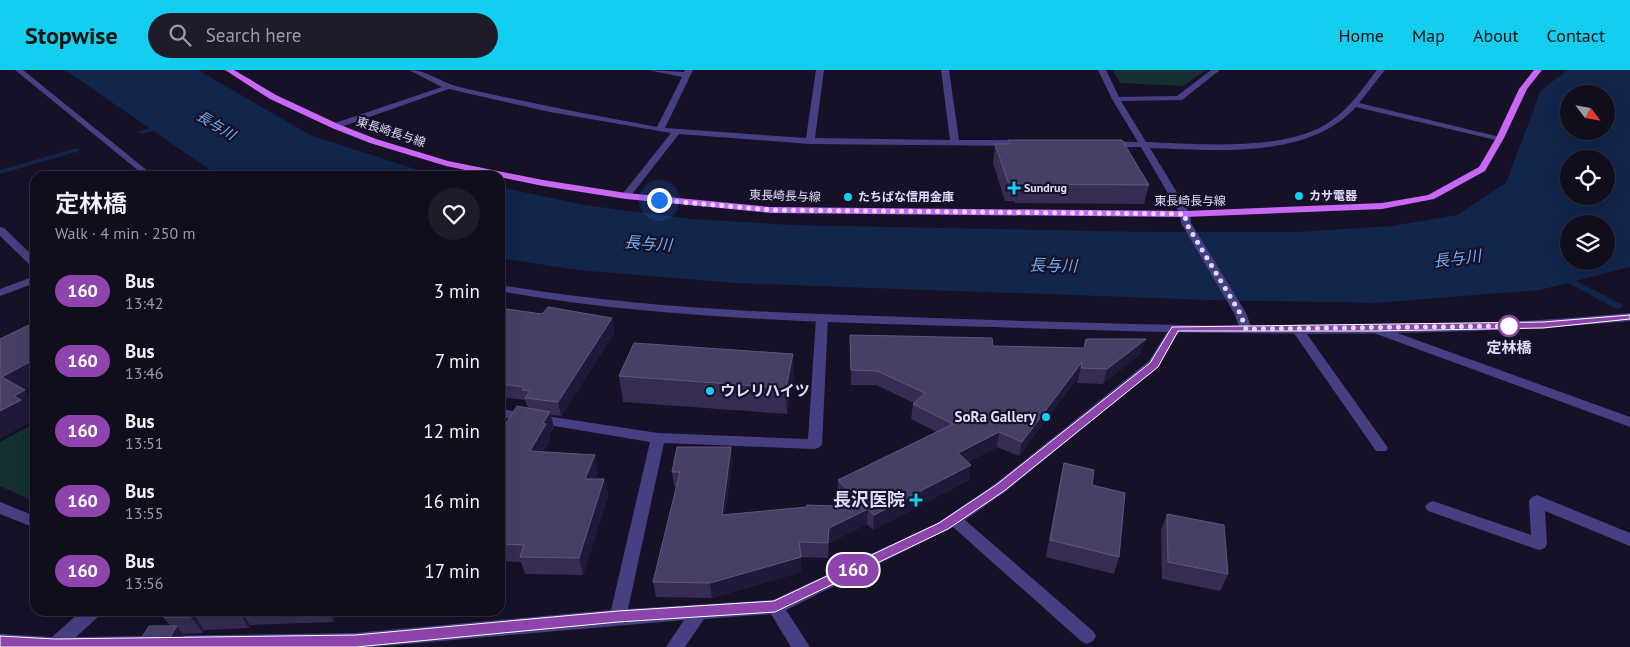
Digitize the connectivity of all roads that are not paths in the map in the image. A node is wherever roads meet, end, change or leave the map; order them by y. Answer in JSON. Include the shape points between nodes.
{"nodes":[{"id":1,"x":19,"y":70,"type":"edge"},
{"id":2,"x":229,"y":70,"type":"edge"},
{"id":3,"x":413,"y":70,"type":"edge"},
{"id":4,"x":652,"y":70,"type":"edge"},
{"id":5,"x":820,"y":70,"type":"edge"},
{"id":6,"x":945,"y":70,"type":"edge"},
{"id":7,"x":1102,"y":70,"type":"edge"},
{"id":8,"x":1216,"y":70,"type":"edge"},
{"id":9,"x":1381,"y":70,"type":"edge"},
{"id":10,"x":1538,"y":70,"type":"edge"},
{"id":11,"x":688,"y":72,"type":"edge"},
{"id":12,"x":449,"y":86,"type":"junction"},
{"id":13,"x":1116,"y":98,"type":"junction"},
{"id":14,"x":1354,"y":104,"type":"junction"},
{"id":15,"x":335,"y":126,"type":"junction"},
{"id":16,"x":660,"y":130,"type":"junction"},
{"id":17,"x":677,"y":131,"type":"junction"},
{"id":18,"x":1500,"y":138,"type":"junction"},
{"id":19,"x":810,"y":141,"type":"junction"},
{"id":20,"x":955,"y":143,"type":"junction"},
{"id":21,"x":1034,"y":143,"type":"edge"},
{"id":22,"x":1093,"y":144,"type":"edge"},
{"id":23,"x":1143,"y":144,"type":"junction"},
{"id":24,"x":144,"y":171,"type":"edge"},
{"id":25,"x":485,"y":171,"type":"edge"},
{"id":26,"x":505,"y":175,"type":"edge"},
{"id":27,"x":626,"y":196,"type":"junction"},
{"id":28,"x":1186,"y":218,"type":"junction"},
{"id":29,"x":0,"y":230,"type":"edge"},
{"id":30,"x":30,"y":260,"type":"edge"},
{"id":31,"x":30,"y":281,"type":"edge"},
{"id":32,"x":505,"y":289,"type":"edge"},
{"id":33,"x":0,"y":293,"type":"edge"},
{"id":34,"x":1630,"y":317,"type":"edge"},
{"id":35,"x":822,"y":318,"type":"junction"},
{"id":36,"x":1175,"y":328,"type":"junction"},
{"id":37,"x":1246,"y":329,"type":"junction"},
{"id":38,"x":1296,"y":329,"type":"junction"},
{"id":39,"x":1375,"y":329,"type":"junction"},
{"id":40,"x":505,"y":414,"type":"edge"},
{"id":41,"x":1630,"y":422,"type":"edge"},
{"id":42,"x":658,"y":438,"type":"junction"},
{"id":43,"x":1381,"y":448,"type":"dead end"},
{"id":44,"x":1432,"y":507,"type":"dead end"},
{"id":45,"x":0,"y":508,"type":"edge"},
{"id":46,"x":954,"y":519,"type":"junction"},
{"id":47,"x":30,"y":520,"type":"edge"},
{"id":48,"x":1630,"y":540,"type":"edge"},
{"id":49,"x":775,"y":607,"type":"junction"},
{"id":50,"x":699,"y":612,"type":"junction"},
{"id":51,"x":87,"y":616,"type":"edge"},
{"id":52,"x":618,"y":617,"type":"junction"},
{"id":53,"x":1087,"y":636,"type":"dead end"},
{"id":54,"x":0,"y":642,"type":"edge"},
{"id":55,"x":16,"y":645,"type":"edge"},
{"id":56,"x":55,"y":645,"type":"junction"},
{"id":57,"x":675,"y":647,"type":"edge"},
{"id":58,"x":801,"y":647,"type":"edge"}],
"edges":[{"from":1,"to":24,"type":"street"},
{"from":2,"to":15,"type":"main road","name":"東長崎長与線","via":[[273,97]]},
{"from":3,"to":12,"type":"street"},
{"from":4,"to":11,"type":"street"},
{"from":5,"to":19,"type":"street"},
{"from":6,"to":20,"type":"street"},
{"from":7,"to":13,"type":"street"},
{"from":8,"to":13,"type":"street","via":[[1179,98]]},
{"from":9,"to":14,"type":"street"},
{"from":10,"to":18,"type":"main road","name":"東長崎長与線","via":[[1523,89]]},
{"from":11,"to":16,"type":"street"},
{"from":12,"to":15,"type":"street"},
{"from":12,"to":16,"type":"street","via":[[550,110]]},
{"from":13,"to":23,"type":"street"},
{"from":14,"to":18,"type":"street"},
{"from":14,"to":23,"type":"street","via":[[1328,127],[1300,140],[1247,146]]},
{"from":15,"to":25,"type":"main road","name":"東長崎長与線","via":[[446,163]]},
{"from":16,"to":17,"type":"street"},
{"from":17,"to":19,"type":"street"},
{"from":17,"to":27,"type":"street"},
{"from":18,"to":28,"type":"main road","name":"東長崎長与線","via":[[1482,169],[1431,197],[1382,206]]},
{"from":19,"to":20,"type":"street"},
{"from":20,"to":21,"type":"street"},
{"from":22,"to":23,"type":"street"},
{"from":23,"to":28,"type":"street"},
{"from":26,"to":27,"type":"main road","name":"東長崎長与線"},
{"from":27,"to":28,"type":"main road","name":"東長崎長与線","via":[[771,210]]},
{"from":28,"to":37,"type":"street"},
{"from":29,"to":30,"type":"street"},
{"from":31,"to":33,"type":"street"},
{"from":32,"to":35,"type":"street","via":[[734,315]]},
{"from":34,"to":39,"type":"street","via":[[1543,325]]},
{"from":35,"to":36,"type":"street"},
{"from":35,"to":42,"type":"street","via":[[815,444]]},
{"from":36,"to":37,"type":"street"},
{"from":36,"to":46,"type":"street","via":[[1154,364],[1000,488]]},
{"from":37,"to":38,"type":"street"},
{"from":38,"to":39,"type":"street"},
{"from":38,"to":43,"type":"street"},
{"from":39,"to":41,"type":"street"},
{"from":40,"to":42,"type":"street"},
{"from":42,"to":52,"type":"street"},
{"from":44,"to":48,"type":"street","via":[[1539,544],[1537,501]]},
{"from":45,"to":47,"type":"street"},
{"from":46,"to":49,"type":"street"},
{"from":46,"to":53,"type":"street"},
{"from":49,"to":50,"type":"street"},
{"from":49,"to":58,"type":"street"},
{"from":50,"to":52,"type":"street"},
{"from":50,"to":57,"type":"street"},
{"from":51,"to":56,"type":"street"},
{"from":52,"to":56,"type":"street","via":[[356,641]]},
{"from":54,"to":55,"type":"street"},
{"from":55,"to":56,"type":"street"}]}
